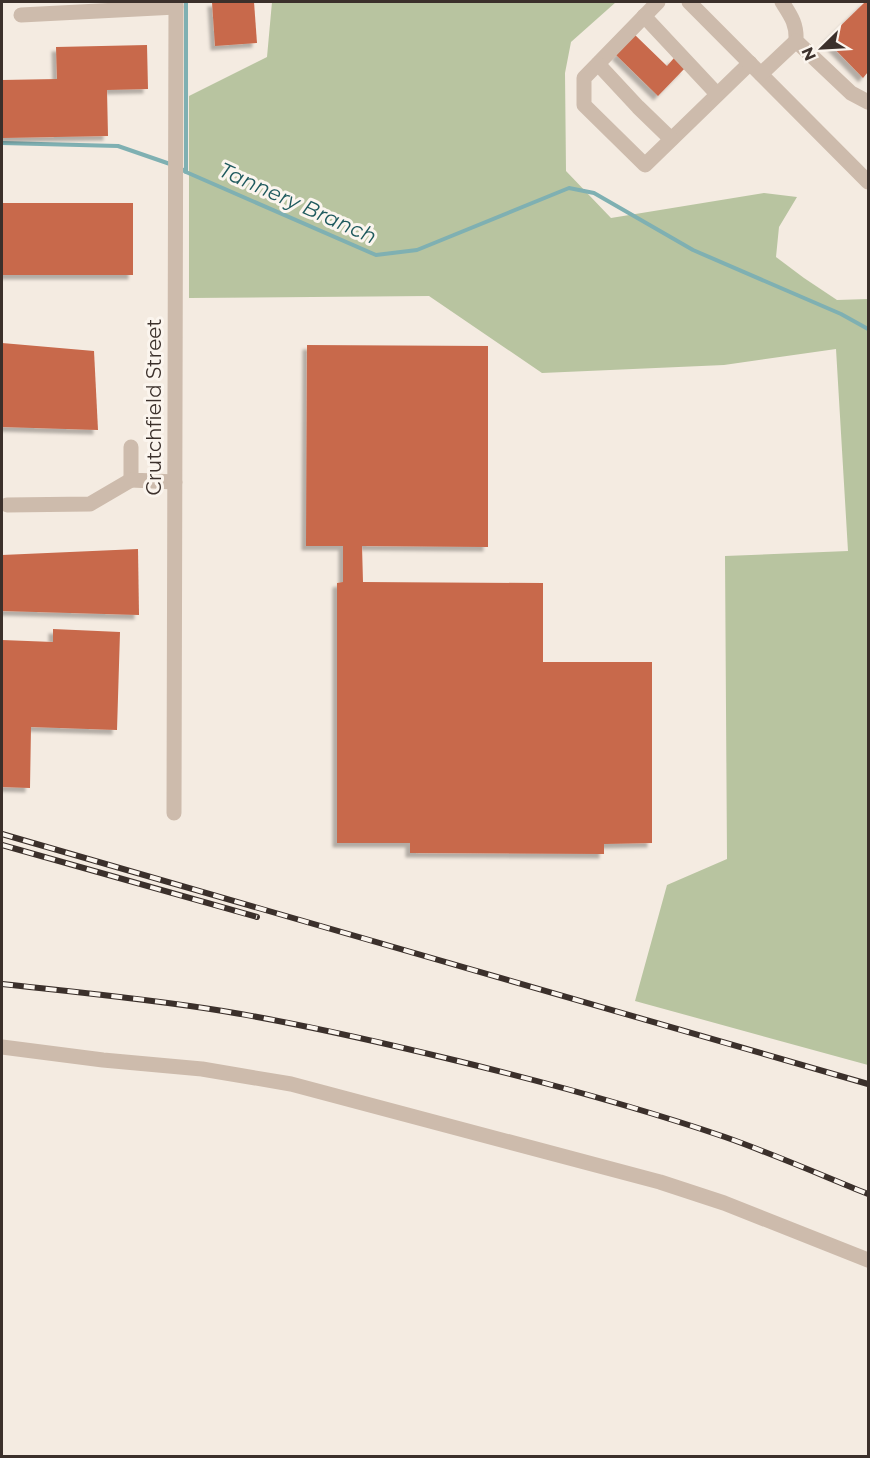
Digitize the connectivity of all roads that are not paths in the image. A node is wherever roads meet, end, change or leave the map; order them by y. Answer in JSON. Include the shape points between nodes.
{"nodes":[{"id":1,"x":658,"y":2,"type":"edge"},
{"id":2,"x":689,"y":2,"type":"edge"},
{"id":3,"x":782,"y":2,"type":"edge"},
{"id":4,"x":176,"y":4,"type":"edge"},
{"id":5,"x":21,"y":15,"type":"dead end"},
{"id":6,"x":644,"y":16,"type":"junction"},
{"id":7,"x":796,"y":41,"type":"junction"},
{"id":8,"x":598,"y":63,"type":"junction"},
{"id":9,"x":750,"y":63,"type":"junction"},
{"id":10,"x":761,"y":74,"type":"junction"},
{"id":11,"x":717,"y":94,"type":"junction"},
{"id":12,"x":868,"y":102,"type":"edge"},
{"id":13,"x":671,"y":139,"type":"junction"},
{"id":14,"x":868,"y":182,"type":"edge"},
{"id":15,"x":131,"y":447,"type":"dead end"},
{"id":16,"x":131,"y":480,"type":"junction"},
{"id":17,"x":175,"y":482,"type":"junction"},
{"id":18,"x":7,"y":505,"type":"dead end"},
{"id":19,"x":174,"y":813,"type":"dead end"},
{"id":20,"x":2,"y":1047,"type":"edge"},
{"id":21,"x":868,"y":1260,"type":"edge"}],
"edges":[{"from":1,"to":6,"type":"street"},
{"from":2,"to":9,"type":"street"},
{"from":3,"to":7,"type":"street","via":[[792,16]]},
{"from":4,"to":5,"type":"street"},
{"from":4,"to":17,"type":"street","name":"Crutchfield Street"},
{"from":6,"to":8,"type":"street"},
{"from":6,"to":11,"type":"street"},
{"from":7,"to":10,"type":"street"},
{"from":7,"to":12,"type":"street","via":[[851,93]]},
{"from":8,"to":13,"type":"street"},
{"from":8,"to":13,"type":"street","via":[[584,78],[584,105],[645,165]]},
{"from":9,"to":10,"type":"street"},
{"from":9,"to":11,"type":"street"},
{"from":10,"to":14,"type":"street"},
{"from":11,"to":13,"type":"street"},
{"from":15,"to":16,"type":"street"},
{"from":16,"to":17,"type":"street"},
{"from":16,"to":18,"type":"street","via":[[90,504]]},
{"from":17,"to":19,"type":"street","name":"Crutchfield Street"},
{"from":20,"to":21,"type":"street","via":[[202,1069],[291,1084],[660,1182]]}]}
